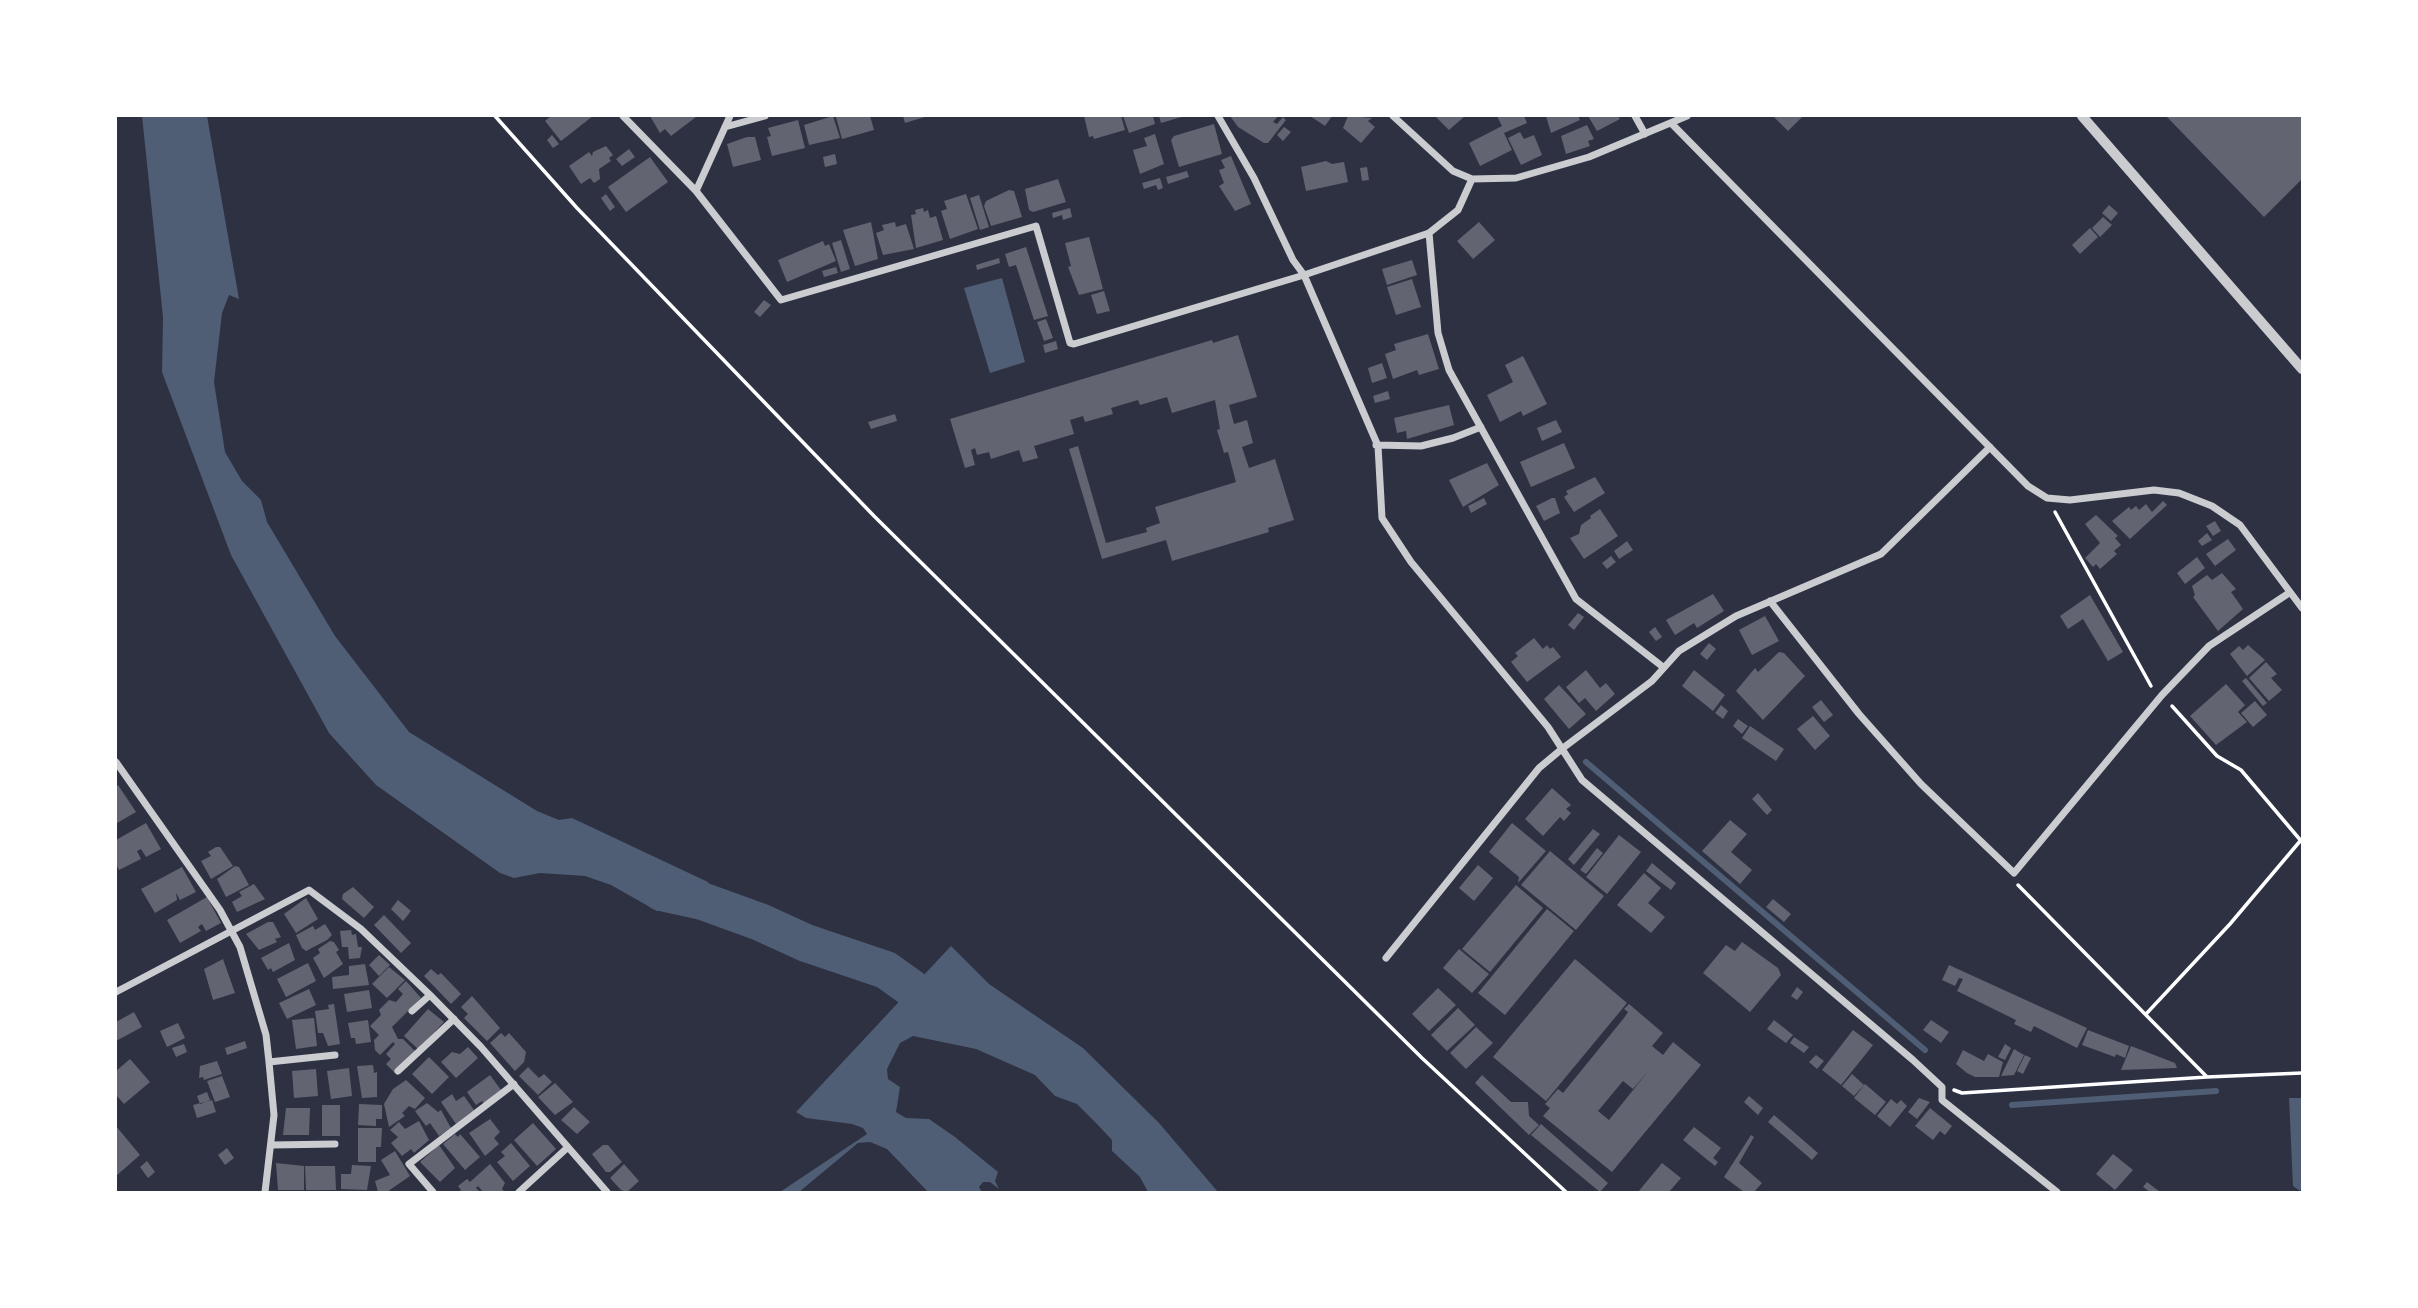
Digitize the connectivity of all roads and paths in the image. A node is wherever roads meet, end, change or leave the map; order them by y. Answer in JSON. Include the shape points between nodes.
{"nodes":[{"id":1,"x":495,"y":116,"type":"edge"},
{"id":2,"x":623,"y":116,"type":"edge"},
{"id":3,"x":730,"y":116,"type":"edge"},
{"id":4,"x":765,"y":116,"type":"edge"},
{"id":5,"x":1218,"y":116,"type":"edge"},
{"id":6,"x":1393,"y":116,"type":"edge"},
{"id":7,"x":1635,"y":116,"type":"edge"},
{"id":8,"x":1687,"y":116,"type":"edge"},
{"id":9,"x":2082,"y":116,"type":"edge"},
{"id":10,"x":1672,"y":124,"type":"junction"},
{"id":11,"x":725,"y":127,"type":"junction"},
{"id":12,"x":1645,"y":134,"type":"junction"},
{"id":13,"x":1472,"y":179,"type":"junction"},
{"id":14,"x":696,"y":191,"type":"junction"},
{"id":15,"x":1429,"y":233,"type":"junction"},
{"id":16,"x":1304,"y":275,"type":"junction"},
{"id":17,"x":2302,"y":369,"type":"edge"},
{"id":18,"x":1481,"y":426,"type":"junction"},
{"id":19,"x":1376,"y":445,"type":"junction"},
{"id":20,"x":1990,"y":447,"type":"junction"},
{"id":21,"x":2047,"y":498,"type":"junction"},
{"id":22,"x":2289,"y":593,"type":"junction"},
{"id":23,"x":1770,"y":601,"type":"junction"},
{"id":24,"x":2302,"y":608,"type":"edge"},
{"id":25,"x":1663,"y":667,"type":"junction"},
{"id":26,"x":2162,"y":695,"type":"junction"},
{"id":27,"x":1563,"y":748,"type":"junction"},
{"id":28,"x":116,"y":762,"type":"edge"},
{"id":29,"x":2302,"y":841,"type":"edge"},
{"id":30,"x":2014,"y":873,"type":"junction"},
{"id":31,"x":232,"y":931,"type":"junction"},
{"id":32,"x":1385,"y":958,"type":"dead end"},
{"id":33,"x":116,"y":992,"type":"edge"},
{"id":34,"x":430,"y":995,"type":"junction"},
{"id":35,"x":412,"y":1011,"type":"dead end"},
{"id":36,"x":2147,"y":1013,"type":"junction"},
{"id":37,"x":454,"y":1019,"type":"junction"},
{"id":38,"x":335,"y":1055,"type":"dead end"},
{"id":39,"x":269,"y":1062,"type":"junction"},
{"id":40,"x":398,"y":1071,"type":"dead end"},
{"id":41,"x":2302,"y":1073,"type":"edge"},
{"id":42,"x":2207,"y":1077,"type":"junction"},
{"id":43,"x":514,"y":1084,"type":"junction"},
{"id":44,"x":1942,"y":1087,"type":"junction"},
{"id":45,"x":335,"y":1144,"type":"dead end"},
{"id":46,"x":272,"y":1145,"type":"junction"},
{"id":47,"x":568,"y":1148,"type":"junction"},
{"id":48,"x":265,"y":1192,"type":"edge"},
{"id":49,"x":433,"y":1192,"type":"edge"},
{"id":50,"x":519,"y":1192,"type":"edge"},
{"id":51,"x":607,"y":1192,"type":"edge"},
{"id":52,"x":1566,"y":1192,"type":"edge"},
{"id":53,"x":2057,"y":1192,"type":"edge"}],
"edges":[{"from":1,"to":52,"type":"path","via":[[577,208],[874,516],[1422,1058]]},
{"from":2,"to":14,"type":"street"},
{"from":3,"to":11,"type":"street"},
{"from":4,"to":11,"type":"street"},
{"from":5,"to":16,"type":"street"},
{"from":6,"to":13,"type":"street","via":[[1453,171]]},
{"from":7,"to":12,"type":"street"},
{"from":8,"to":10,"type":"street"},
{"from":9,"to":17,"type":"street"},
{"from":10,"to":12,"type":"street"},
{"from":10,"to":20,"type":"street"},
{"from":11,"to":14,"type":"street"},
{"from":12,"to":13,"type":"street","via":[[1589,157],[1516,178]]},
{"from":13,"to":15,"type":"street","via":[[1458,209]]},
{"from":14,"to":16,"type":"street","via":[[781,300],[1036,226],[1070,343],[1074,344]]},
{"from":15,"to":16,"type":"street"},
{"from":15,"to":18,"type":"street","via":[[1438,333],[1449,370]]},
{"from":16,"to":19,"type":"street"},
{"from":18,"to":19,"type":"street","via":[[1421,446]]},
{"from":18,"to":25,"type":"street","via":[[1576,599]]},
{"from":19,"to":27,"type":"street","via":[[1382,518],[1411,562]]},
{"from":20,"to":21,"type":"street","via":[[2028,486]]},
{"from":20,"to":23,"type":"street","via":[[1881,554]]},
{"from":21,"to":22,"type":"street","via":[[2070,500],[2154,490],[2179,493],[2212,506],[2240,525]]},
{"from":21,"to":26,"type":"path","via":[[2152,688]]},
{"from":22,"to":24,"type":"street"},
{"from":22,"to":26,"type":"street","via":[[2209,646]]},
{"from":23,"to":25,"type":"street","via":[[1679,651]]},
{"from":23,"to":30,"type":"street","via":[[1921,784]]},
{"from":25,"to":27,"type":"street","via":[[1652,681]]},
{"from":26,"to":29,"type":"path","via":[[2217,756],[2241,770]]},
{"from":26,"to":30,"type":"street"},
{"from":27,"to":32,"type":"street","via":[[1539,768]]},
{"from":27,"to":44,"type":"street","via":[[1582,780]]},
{"from":28,"to":31,"type":"street"},
{"from":29,"to":36,"type":"path"},
{"from":30,"to":36,"type":"path","via":[[2018,885]]},
{"from":31,"to":33,"type":"street"},
{"from":31,"to":34,"type":"street","via":[[309,890],[361,929]]},
{"from":31,"to":39,"type":"street","via":[[266,1035]]},
{"from":34,"to":35,"type":"street"},
{"from":34,"to":37,"type":"street"},
{"from":36,"to":42,"type":"path"},
{"from":37,"to":40,"type":"street"},
{"from":37,"to":43,"type":"street"},
{"from":38,"to":39,"type":"street"},
{"from":39,"to":46,"type":"street"},
{"from":41,"to":42,"type":"path"},
{"from":42,"to":44,"type":"path","via":[[1962,1093]]},
{"from":43,"to":47,"type":"street"},
{"from":43,"to":49,"type":"street","via":[[409,1164]]},
{"from":44,"to":53,"type":"street","via":[[1942,1100]]},
{"from":45,"to":46,"type":"street"},
{"from":46,"to":48,"type":"street"},
{"from":47,"to":50,"type":"street"},
{"from":47,"to":51,"type":"street"}]}
